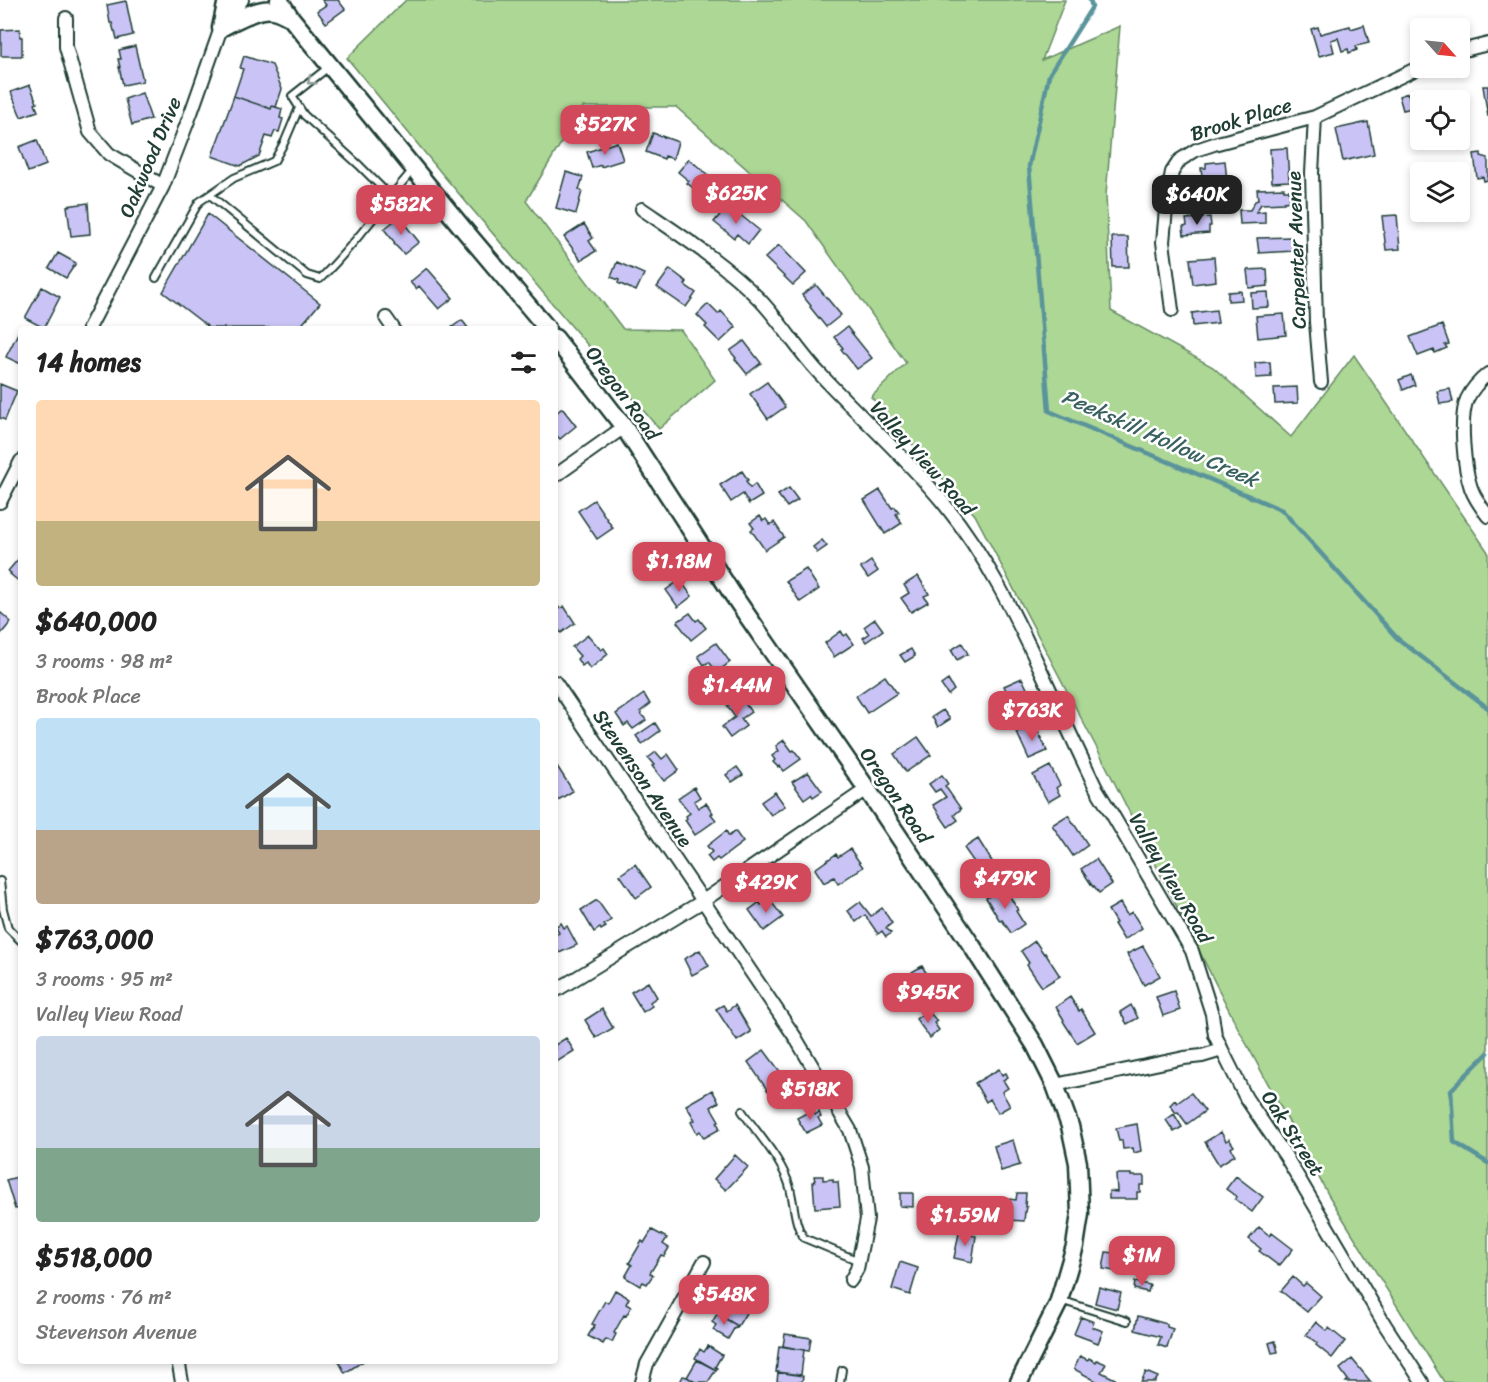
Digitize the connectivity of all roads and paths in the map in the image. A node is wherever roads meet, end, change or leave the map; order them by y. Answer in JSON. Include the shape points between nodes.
{"nodes":[{"id":1,"x":227,"y":0,"type":"edge"},
{"id":2,"x":242,"y":0,"type":"edge"},
{"id":3,"x":279,"y":0,"type":"edge"},
{"id":4,"x":66,"y":18,"type":"dead end"},
{"id":5,"x":291,"y":18,"type":"junction"},
{"id":6,"x":221,"y":28,"type":"junction"},
{"id":7,"x":1488,"y":45,"type":"edge"},
{"id":8,"x":1470,"y":49,"type":"edge"},
{"id":9,"x":331,"y":66,"type":"junction"},
{"id":10,"x":1410,"y":72,"type":"edge"},
{"id":11,"x":299,"y":108,"type":"junction"},
{"id":12,"x":1315,"y":117,"type":"junction"},
{"id":13,"x":415,"y":168,"type":"junction"},
{"id":14,"x":163,"y":186,"type":"junction"},
{"id":15,"x":210,"y":195,"type":"junction"},
{"id":16,"x":390,"y":196,"type":"junction"},
{"id":17,"x":642,"y":209,"type":"dead end"},
{"id":18,"x":156,"y":278,"type":"dead end"},
{"id":19,"x":1172,"y":310,"type":"dead end"},
{"id":20,"x":90,"y":326,"type":"edge"},
{"id":21,"x":545,"y":326,"type":"edge"},
{"id":22,"x":558,"y":342,"type":"edge"},
{"id":23,"x":1488,"y":374,"type":"edge"},
{"id":24,"x":1321,"y":382,"type":"dead end"},
{"id":25,"x":624,"y":427,"type":"junction"},
{"id":26,"x":18,"y":467,"type":"edge"},
{"id":27,"x":558,"y":474,"type":"edge"},
{"id":28,"x":0,"y":502,"type":"edge"},
{"id":29,"x":1488,"y":516,"type":"edge"},
{"id":30,"x":558,"y":686,"type":"edge"},
{"id":31,"x":867,"y":789,"type":"junction"},
{"id":32,"x":0,"y":881,"type":"edge"},
{"id":33,"x":703,"y":901,"type":"junction"},
{"id":34,"x":18,"y":938,"type":"edge"},
{"id":35,"x":558,"y":989,"type":"edge"},
{"id":36,"x":1222,"y":1050,"type":"junction"},
{"id":37,"x":1055,"y":1085,"type":"junction"},
{"id":38,"x":742,"y":1112,"type":"dead end"},
{"id":39,"x":859,"y":1261,"type":"junction"},
{"id":40,"x":704,"y":1262,"type":"dead end"},
{"id":41,"x":851,"y":1280,"type":"dead end"},
{"id":42,"x":1059,"y":1300,"type":"junction"},
{"id":43,"x":1127,"y":1321,"type":"dead end"},
{"id":44,"x":179,"y":1364,"type":"edge"},
{"id":45,"x":842,"y":1370,"type":"dead end"},
{"id":46,"x":182,"y":1382,"type":"edge"},
{"id":47,"x":642,"y":1382,"type":"edge"},
{"id":48,"x":840,"y":1382,"type":"edge"},
{"id":49,"x":1019,"y":1382,"type":"edge"},
{"id":50,"x":1422,"y":1382,"type":"edge"}],
"edges":[{"from":1,"to":6,"type":"street"},
{"from":2,"to":6,"type":"street","name":"Oakwood Drive"},
{"from":3,"to":5,"type":"street"},
{"from":4,"to":14,"type":"street","via":[[66,47],[90,132],[109,154]]},
{"from":5,"to":6,"type":"street","via":[[272,9],[252,12]]},
{"from":5,"to":9,"type":"street"},
{"from":6,"to":14,"type":"street","name":"Oakwood Drive"},
{"from":7,"to":8,"type":"street"},
{"from":9,"to":11,"type":"lane","one_way":true,"via":[[292,96]]},
{"from":9,"to":13,"type":"street"},
{"from":10,"to":12,"type":"street","name":"Brook Place"},
{"from":11,"to":15,"type":"lane","via":[[274,161],[234,178]]},
{"from":11,"to":16,"type":"lane"},
{"from":12,"to":19,"type":"street","name":"Brook Place","via":[[1214,144],[1180,160],[1172,172],[1163,242]]},
{"from":12,"to":24,"type":"street","name":"Carpenter Avenue","via":[[1312,173]]},
{"from":13,"to":16,"type":"lane"},
{"from":13,"to":21,"type":"street"},
{"from":14,"to":20,"type":"street","name":"Oakwood Drive"},
{"from":15,"to":16,"type":"lane","via":[[306,275],[320,279]]},
{"from":15,"to":18,"type":"lane","via":[[199,202]]},
{"from":17,"to":36,"type":"street","name":"Valley View Road","via":[[694,244],[761,301],[839,395],[902,456],[980,554],[1019,623],[1096,788],[1192,951]]},
{"from":22,"to":25,"type":"street","name":"Oregon Road"},
{"from":23,"to":29,"type":"street","via":[[1473,388],[1466,402],[1463,426],[1470,487]]},
{"from":25,"to":27,"type":"street"},
{"from":25,"to":31,"type":"street","name":"Oregon Road","via":[[733,595]]},
{"from":26,"to":28,"type":"street"},
{"from":30,"to":33,"type":"street","name":"Stevenson Avenue"},
{"from":31,"to":33,"type":"street"},
{"from":31,"to":37,"type":"street","name":"Oregon Road","via":[[1035,1045]]},
{"from":32,"to":34,"type":"lane","via":[[8,928]]},
{"from":33,"to":35,"type":"street"},
{"from":33,"to":39,"type":"street","name":"Stevenson Avenue","via":[[795,1037],[850,1130],[862,1167],[867,1219]]},
{"from":36,"to":37,"type":"street"},
{"from":36,"to":50,"type":"street","name":"Oak Street","via":[[1246,1098],[1286,1155]]},
{"from":37,"to":42,"type":"street","name":"Oregon Road","via":[[1070,1126],[1080,1188],[1075,1246]]},
{"from":38,"to":39,"type":"lane","via":[[782,1167],[804,1238]]},
{"from":39,"to":41,"type":"street","name":"Stevenson Avenue"},
{"from":40,"to":47,"type":"street","via":[[647,1364]]},
{"from":42,"to":43,"type":"lane"},
{"from":42,"to":49,"type":"street","name":"Oregon Road"},
{"from":44,"to":46,"type":"street"},
{"from":45,"to":48,"type":"lane"}]}
